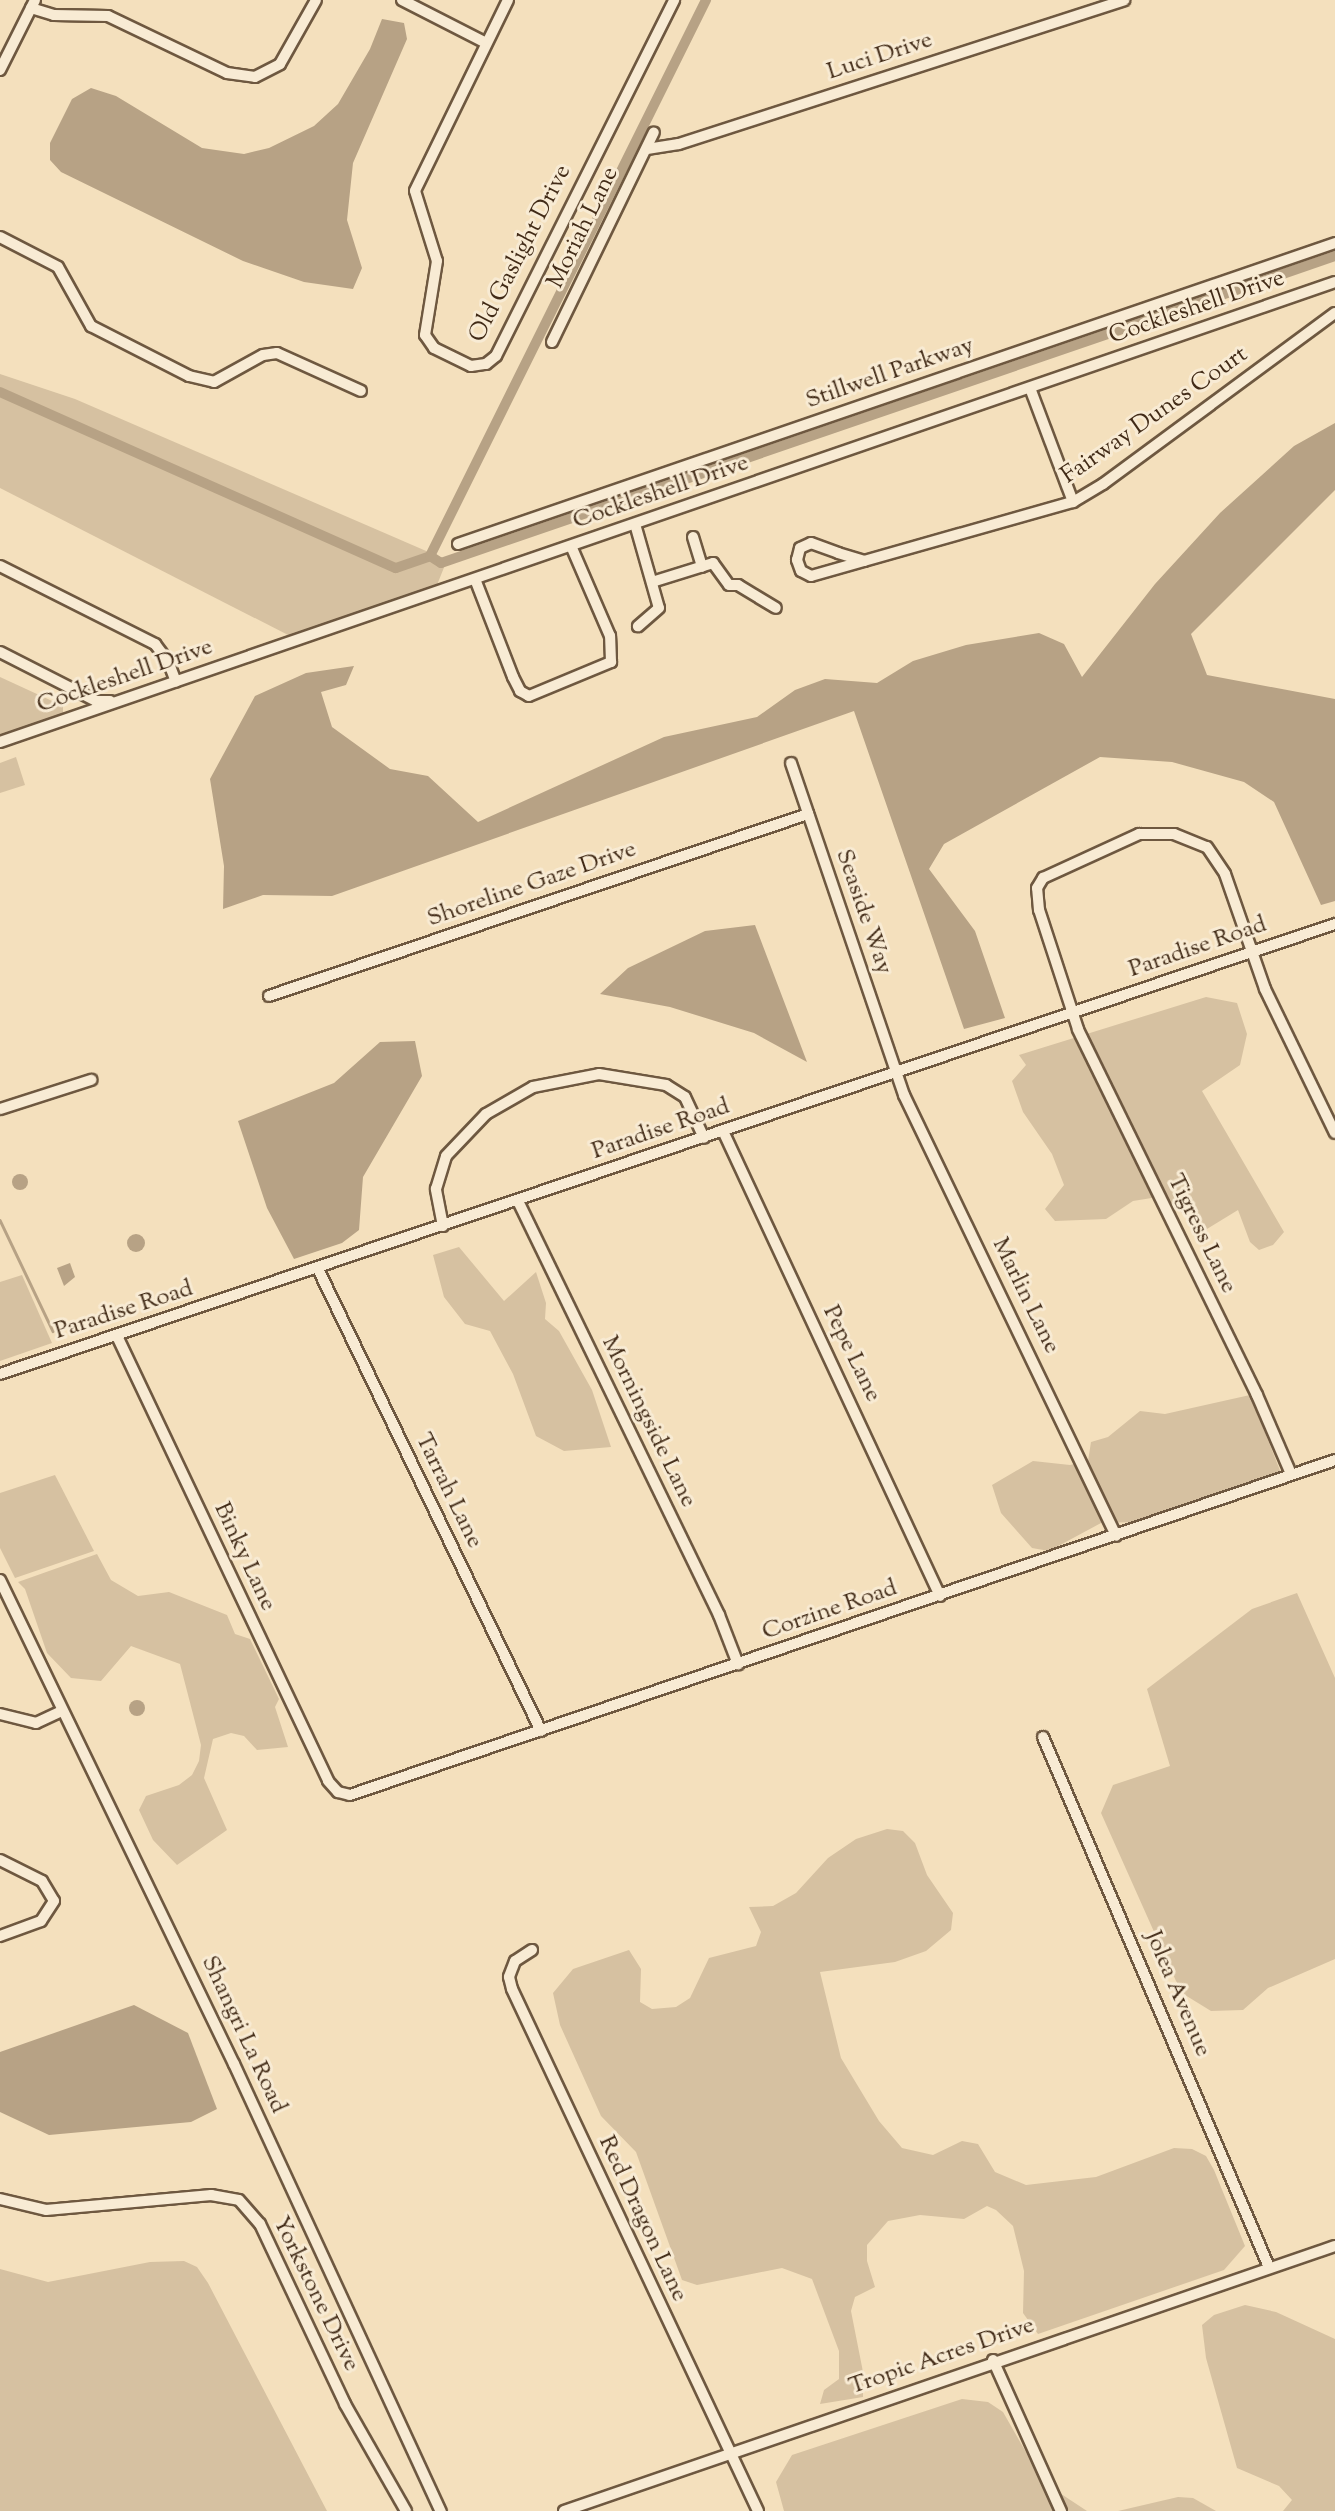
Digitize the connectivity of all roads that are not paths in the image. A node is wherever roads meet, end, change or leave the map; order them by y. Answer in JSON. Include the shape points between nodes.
{"nodes":[{"id":1,"x":316,"y":0,"type":"edge"},
{"id":2,"x":401,"y":0,"type":"edge"},
{"id":3,"x":508,"y":0,"type":"edge"},
{"id":4,"x":674,"y":0,"type":"edge"},
{"id":5,"x":1124,"y":0,"type":"edge"},
{"id":6,"x":33,"y":4,"type":"edge"},
{"id":7,"x":486,"y":43,"type":"junction"},
{"id":8,"x":0,"y":69,"type":"edge"},
{"id":9,"x":654,"y":132,"type":"dead end"},
{"id":10,"x":647,"y":149,"type":"junction"},
{"id":11,"x":0,"y":237,"type":"edge"},
{"id":12,"x":1335,"y":243,"type":"edge"},
{"id":13,"x":1335,"y":282,"type":"edge"},
{"id":14,"x":1335,"y":313,"type":"edge"},
{"id":15,"x":552,"y":342,"type":"dead end"},
{"id":16,"x":1030,"y":388,"type":"junction"},
{"id":17,"x":361,"y":391,"type":"dead end"},
{"id":18,"x":1073,"y":502,"type":"junction"},
{"id":19,"x":635,"y":524,"type":"junction"},
{"id":20,"x":693,"y":537,"type":"dead end"},
{"id":21,"x":458,"y":544,"type":"dead end"},
{"id":22,"x":571,"y":546,"type":"junction"},
{"id":23,"x":864,"y":561,"type":"junction"},
{"id":24,"x":0,"y":566,"type":"edge"},
{"id":25,"x":702,"y":567,"type":"junction"},
{"id":26,"x":475,"y":579,"type":"junction"},
{"id":27,"x":652,"y":582,"type":"junction"},
{"id":28,"x":776,"y":608,"type":"dead end"},
{"id":29,"x":638,"y":626,"type":"dead end"},
{"id":30,"x":0,"y":652,"type":"edge"},
{"id":31,"x":176,"y":682,"type":"junction"},
{"id":32,"x":117,"y":701,"type":"junction"},
{"id":33,"x":0,"y":742,"type":"edge"},
{"id":34,"x":791,"y":763,"type":"dead end"},
{"id":35,"x":808,"y":814,"type":"junction"},
{"id":36,"x":1335,"y":924,"type":"edge"},
{"id":37,"x":1251,"y":952,"type":"junction"},
{"id":38,"x":270,"y":996,"type":"dead end"},
{"id":39,"x":1073,"y":1013,"type":"junction"},
{"id":40,"x":896,"y":1074,"type":"junction"},
{"id":41,"x":91,"y":1080,"type":"dead end"},
{"id":42,"x":0,"y":1109,"type":"edge"},
{"id":43,"x":723,"y":1131,"type":"junction"},
{"id":44,"x":1335,"y":1133,"type":"edge"},
{"id":45,"x":704,"y":1138,"type":"junction"},
{"id":46,"x":518,"y":1200,"type":"junction"},
{"id":47,"x":443,"y":1226,"type":"junction"},
{"id":48,"x":318,"y":1269,"type":"junction"},
{"id":49,"x":117,"y":1336,"type":"junction"},
{"id":50,"x":0,"y":1374,"type":"edge"},
{"id":51,"x":1335,"y":1460,"type":"edge"},
{"id":52,"x":1291,"y":1474,"type":"junction"},
{"id":53,"x":1116,"y":1536,"type":"junction"},
{"id":54,"x":0,"y":1580,"type":"edge"},
{"id":55,"x":940,"y":1596,"type":"junction"},
{"id":56,"x":738,"y":1664,"type":"junction"},
{"id":57,"x":62,"y":1711,"type":"junction"},
{"id":58,"x":0,"y":1714,"type":"edge"},
{"id":59,"x":541,"y":1731,"type":"junction"},
{"id":60,"x":1044,"y":1737,"type":"dead end"},
{"id":61,"x":338,"y":1792,"type":"joint"},
{"id":62,"x":0,"y":1860,"type":"edge"},
{"id":63,"x":0,"y":1936,"type":"edge"},
{"id":64,"x":532,"y":1950,"type":"dead end"},
{"id":65,"x":0,"y":2199,"type":"edge"},
{"id":66,"x":1335,"y":2246,"type":"edge"},
{"id":67,"x":1269,"y":2267,"type":"junction"},
{"id":68,"x":993,"y":2360,"type":"junction"},
{"id":69,"x":731,"y":2454,"type":"junction"},
{"id":70,"x":406,"y":2511,"type":"edge"},
{"id":71,"x":441,"y":2511,"type":"edge"},
{"id":72,"x":564,"y":2511,"type":"edge"},
{"id":73,"x":758,"y":2511,"type":"edge"},
{"id":74,"x":1061,"y":2511,"type":"edge"}],
"edges":[{"from":1,"to":6,"type":"street","via":[[285,59],[255,77],[226,73],[108,16],[54,15]]},
{"from":2,"to":7,"type":"street"},
{"from":3,"to":7,"type":"street","name":"Old Gaslight Drive"},
{"from":4,"to":7,"type":"street","name":"Old Gaslight Drive","via":[[496,356],[479,366],[434,348],[425,335],[437,261],[415,191]]},
{"from":5,"to":10,"type":"street","name":"Luci Drive","via":[[680,144]]},
{"from":6,"to":8,"type":"street"},
{"from":9,"to":10,"type":"street","name":"Moriah Lane"},
{"from":10,"to":15,"type":"street","name":"Moriah Lane"},
{"from":11,"to":17,"type":"street","via":[[58,267],[91,326],[201,382],[226,378],[263,355],[277,353]]},
{"from":12,"to":21,"type":"street","name":"Stillwell Parkway"},
{"from":13,"to":16,"type":"street","name":"Cockleshell Drive"},
{"from":14,"to":18,"type":"street","name":"Fairway Dunes Court"},
{"from":16,"to":18,"type":"street"},
{"from":16,"to":19,"type":"street","name":"Cockleshell Drive"},
{"from":18,"to":23,"type":"street","name":"Fairway Dunes Court"},
{"from":19,"to":22,"type":"street","name":"Cockleshell Drive"},
{"from":19,"to":27,"type":"street"},
{"from":20,"to":25,"type":"street"},
{"from":22,"to":26,"type":"street","name":"Cockleshell Drive"},
{"from":22,"to":26,"type":"street","via":[[610,636],[611,662],[529,696],[513,677]]},
{"from":23,"to":23,"type":"street","name":"Fairway Dunes Court","via":[[811,576],[801,570],[797,560],[800,548],[811,543]]},
{"from":24,"to":31,"type":"street","via":[[155,644],[168,660]]},
{"from":25,"to":27,"type":"street"},
{"from":25,"to":28,"type":"street","via":[[713,564],[729,584]]},
{"from":26,"to":31,"type":"street","name":"Cockleshell Drive"},
{"from":27,"to":29,"type":"street","via":[[659,608]]},
{"from":30,"to":32,"type":"street","via":[[96,701]]},
{"from":31,"to":32,"type":"street","name":"Cockleshell Drive"},
{"from":32,"to":33,"type":"street","name":"Cockleshell Drive"},
{"from":34,"to":35,"type":"street","name":"Seaside Way"},
{"from":35,"to":38,"type":"street","name":"Shoreline Gaze Drive"},
{"from":35,"to":40,"type":"street","name":"Seaside Way"},
{"from":36,"to":37,"type":"street","name":"Paradise Road"},
{"from":37,"to":39,"type":"street","name":"Paradise Road"},
{"from":37,"to":39,"type":"street","name":"Tigress Lane","via":[[1225,874],[1208,847],[1174,834],[1128,836],[1053,871],[1037,888],[1039,910]]},
{"from":37,"to":44,"type":"street"},
{"from":39,"to":40,"type":"street","name":"Paradise Road"},
{"from":39,"to":52,"type":"street","name":"Tigress Lane"},
{"from":40,"to":43,"type":"street","name":"Paradise Road"},
{"from":40,"to":53,"type":"street","name":"Marlin Lane"},
{"from":41,"to":42,"type":"street"},
{"from":43,"to":45,"type":"street","name":"Paradise Road"},
{"from":43,"to":55,"type":"street","name":"Pepe Lane"},
{"from":45,"to":46,"type":"street","name":"Paradise Road"},
{"from":45,"to":47,"type":"street","via":[[685,1097],[666,1085],[599,1074],[533,1087],[491,1110],[446,1156],[436,1189]]},
{"from":46,"to":47,"type":"street","name":"Paradise Road"},
{"from":46,"to":56,"type":"street","name":"Morningside Lane","via":[[719,1615]]},
{"from":47,"to":48,"type":"street","name":"Paradise Road"},
{"from":48,"to":49,"type":"street","name":"Paradise Road"},
{"from":48,"to":59,"type":"street","name":"Tarrah Lane"},
{"from":49,"to":50,"type":"street","name":"Paradise Road"},
{"from":49,"to":61,"type":"street","name":"Binky Lane","via":[[253,1628]]},
{"from":51,"to":52,"type":"street","name":"Corzine Road"},
{"from":52,"to":53,"type":"street","name":"Corzine Road"},
{"from":53,"to":55,"type":"street","name":"Corzine Road"},
{"from":54,"to":57,"type":"street","name":"Shangri La Road"},
{"from":55,"to":56,"type":"street","name":"Corzine Road"},
{"from":56,"to":59,"type":"street","name":"Corzine Road"},
{"from":57,"to":58,"type":"street","via":[[36,1723]]},
{"from":57,"to":71,"type":"street","name":"Shangri La Road","via":[[234,2064]]},
{"from":59,"to":61,"type":"street","name":"Corzine Road","via":[[362,1793]]},
{"from":60,"to":67,"type":"street","name":"Jolea Avenue"},
{"from":62,"to":63,"type":"street","via":[[42,1881],[54,1901],[41,1921]]},
{"from":64,"to":69,"type":"street","name":"Red Dragon Lane","via":[[515,1961],[509,1978],[512,1989]]},
{"from":65,"to":70,"type":"street","name":"Yorkstone Drive","via":[[46,2210],[211,2195],[239,2200],[260,2224],[345,2404]]},
{"from":66,"to":67,"type":"street","name":"Tropic Acres Drive"},
{"from":67,"to":68,"type":"street","name":"Tropic Acres Drive"},
{"from":68,"to":69,"type":"street","name":"Tropic Acres Drive"},
{"from":68,"to":74,"type":"street"},
{"from":69,"to":72,"type":"street","name":"Tropic Acres Drive"},
{"from":69,"to":73,"type":"street","name":"Red Dragon Lane"}]}
